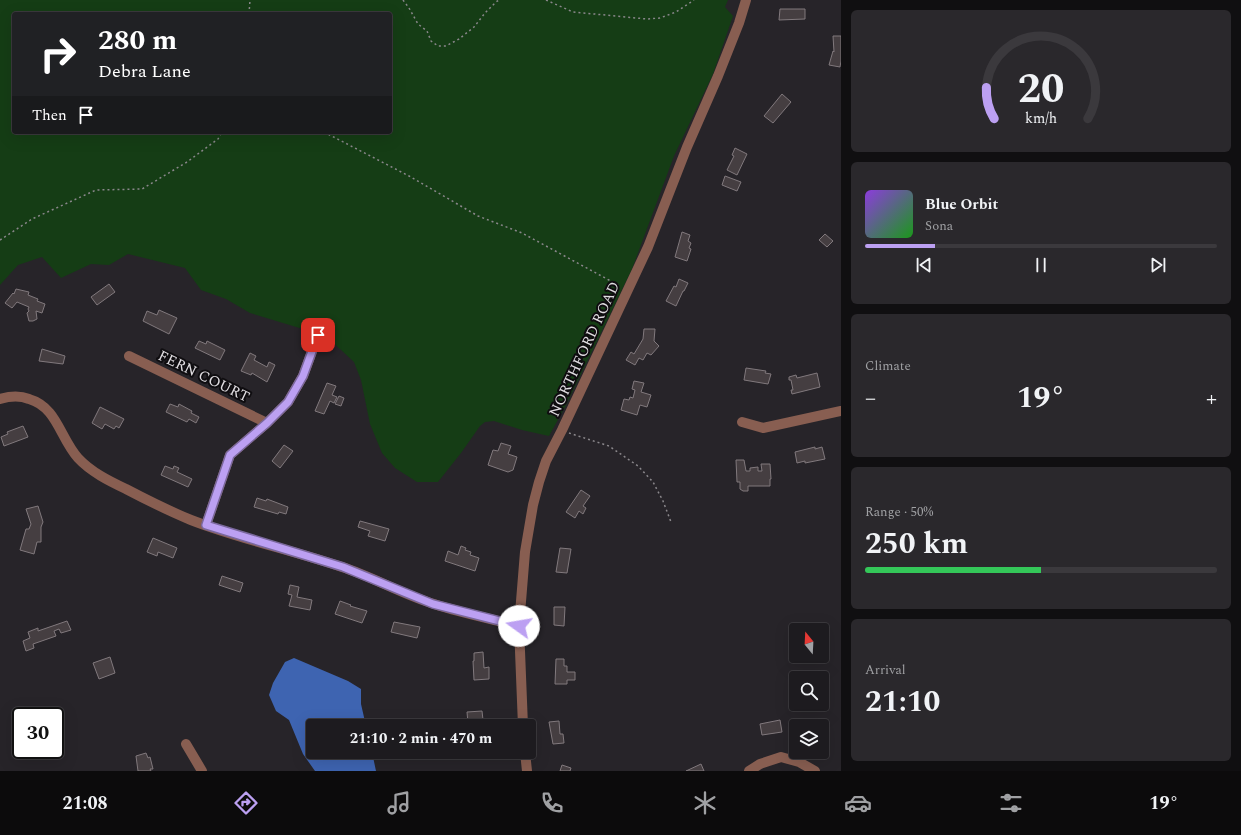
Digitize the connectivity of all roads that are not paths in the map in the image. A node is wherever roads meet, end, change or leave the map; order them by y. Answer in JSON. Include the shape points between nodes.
{"nodes":[{"id":1,"x":746,"y":0,"type":"edge"},
{"id":2,"x":318,"y":335,"type":"dead end"},
{"id":3,"x":129,"y":356,"type":"dead end"},
{"id":4,"x":0,"y":399,"type":"edge"},
{"id":5,"x":841,"y":411,"type":"edge"},
{"id":6,"x":742,"y":422,"type":"dead end"},
{"id":7,"x":267,"y":423,"type":"junction"},
{"id":8,"x":206,"y":525,"type":"junction"},
{"id":9,"x":519,"y":626,"type":"junction"},
{"id":10,"x":523,"y":719,"type":"edge"},
{"id":11,"x":186,"y":744,"type":"dead end"},
{"id":12,"x":526,"y":759,"type":"edge"},
{"id":13,"x":202,"y":771,"type":"edge"},
{"id":14,"x":527,"y":771,"type":"edge"},
{"id":15,"x":749,"y":771,"type":"edge"},
{"id":16,"x":815,"y":771,"type":"edge"}],
"edges":[{"from":1,"to":9,"type":"street","name":"NORTHFORD ROAD","via":[[710,98],[687,147],[648,247],[546,461],[533,506],[525,552]]},
{"from":2,"to":7,"type":"street","via":[[303,376],[288,402]]},
{"from":3,"to":7,"type":"street","name":"FERN COURT"},
{"from":4,"to":8,"type":"street","via":[[21,396],[34,400],[54,417],[69,446],[88,467],[117,485]]},
{"from":5,"to":6,"type":"street","via":[[763,428]]},
{"from":7,"to":8,"type":"street","via":[[230,455]]},
{"from":8,"to":9,"type":"street","via":[[343,567],[433,604]]},
{"from":9,"to":10,"type":"street","name":"NORTHFORD ROAD"},
{"from":11,"to":13,"type":"street"},
{"from":12,"to":14,"type":"street"},
{"from":15,"to":16,"type":"street","via":[[760,764],[781,758],[799,762]]}]}
